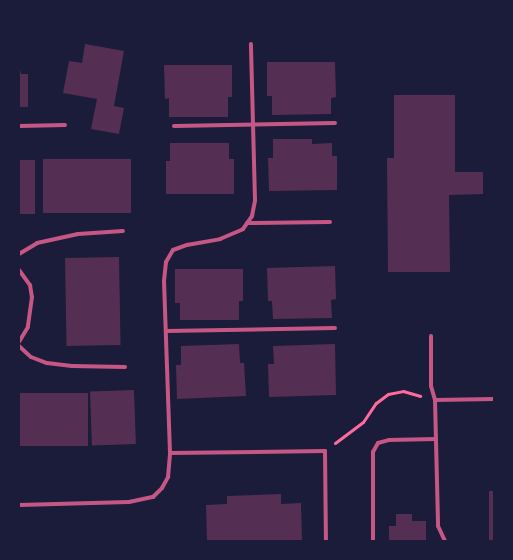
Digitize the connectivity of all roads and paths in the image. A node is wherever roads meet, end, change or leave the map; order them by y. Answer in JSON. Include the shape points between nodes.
{"nodes":[{"id":1,"x":251,"y":44,"type":"dead end"},
{"id":2,"x":335,"y":123,"type":"dead end"},
{"id":3,"x":253,"y":124,"type":"junction"},
{"id":4,"x":65,"y":125,"type":"dead end"},
{"id":5,"x":19,"y":126,"type":"edge"},
{"id":6,"x":174,"y":126,"type":"dead end"},
{"id":7,"x":330,"y":222,"type":"dead end"},
{"id":8,"x":247,"y":223,"type":"junction"},
{"id":9,"x":123,"y":231,"type":"dead end"},
{"id":10,"x":19,"y":254,"type":"edge"},
{"id":11,"x":19,"y":270,"type":"edge"},
{"id":12,"x":335,"y":328,"type":"dead end"},
{"id":13,"x":166,"y":331,"type":"junction"},
{"id":14,"x":430,"y":336,"type":"dead end"},
{"id":15,"x":19,"y":342,"type":"edge"},
{"id":16,"x":19,"y":346,"type":"edge"},
{"id":17,"x":125,"y":367,"type":"dead end"},
{"id":18,"x":494,"y":399,"type":"edge"},
{"id":19,"x":435,"y":400,"type":"junction"},
{"id":20,"x":436,"y":439,"type":"junction"},
{"id":21,"x":325,"y":451,"type":"junction"},
{"id":22,"x":170,"y":453,"type":"junction"},
{"id":23,"x":19,"y":505,"type":"edge"},
{"id":24,"x":326,"y":541,"type":"edge"},
{"id":25,"x":373,"y":541,"type":"edge"},
{"id":26,"x":445,"y":541,"type":"edge"}],
"edges":[{"from":1,"to":3,"type":"lane"},
{"from":2,"to":3,"type":"lane"},
{"from":3,"to":6,"type":"lane"},
{"from":3,"to":8,"type":"lane","via":[[255,200]]},
{"from":4,"to":5,"type":"lane"},
{"from":7,"to":8,"type":"lane"},
{"from":8,"to":13,"type":"lane","via":[[220,239],[173,250],[166,262],[164,281]]},
{"from":9,"to":10,"type":"lane","via":[[78,234],[37,242]]},
{"from":11,"to":15,"type":"lane","via":[[30,285],[32,297],[28,327]]},
{"from":12,"to":13,"type":"lane"},
{"from":13,"to":22,"type":"lane"},
{"from":14,"to":19,"type":"lane","via":[[431,386]]},
{"from":16,"to":17,"type":"lane","via":[[31,357],[47,363]]},
{"from":18,"to":19,"type":"lane"},
{"from":19,"to":20,"type":"lane"},
{"from":19,"to":21,"type":"path","via":[[404,391],[388,394],[376,403],[363,422]]},
{"from":20,"to":25,"type":"lane","via":[[378,443],[373,452]]},
{"from":20,"to":26,"type":"lane","via":[[438,526]]},
{"from":21,"to":22,"type":"lane"},
{"from":21,"to":24,"type":"lane"},
{"from":22,"to":23,"type":"lane","via":[[168,477],[153,497],[129,502]]}]}
